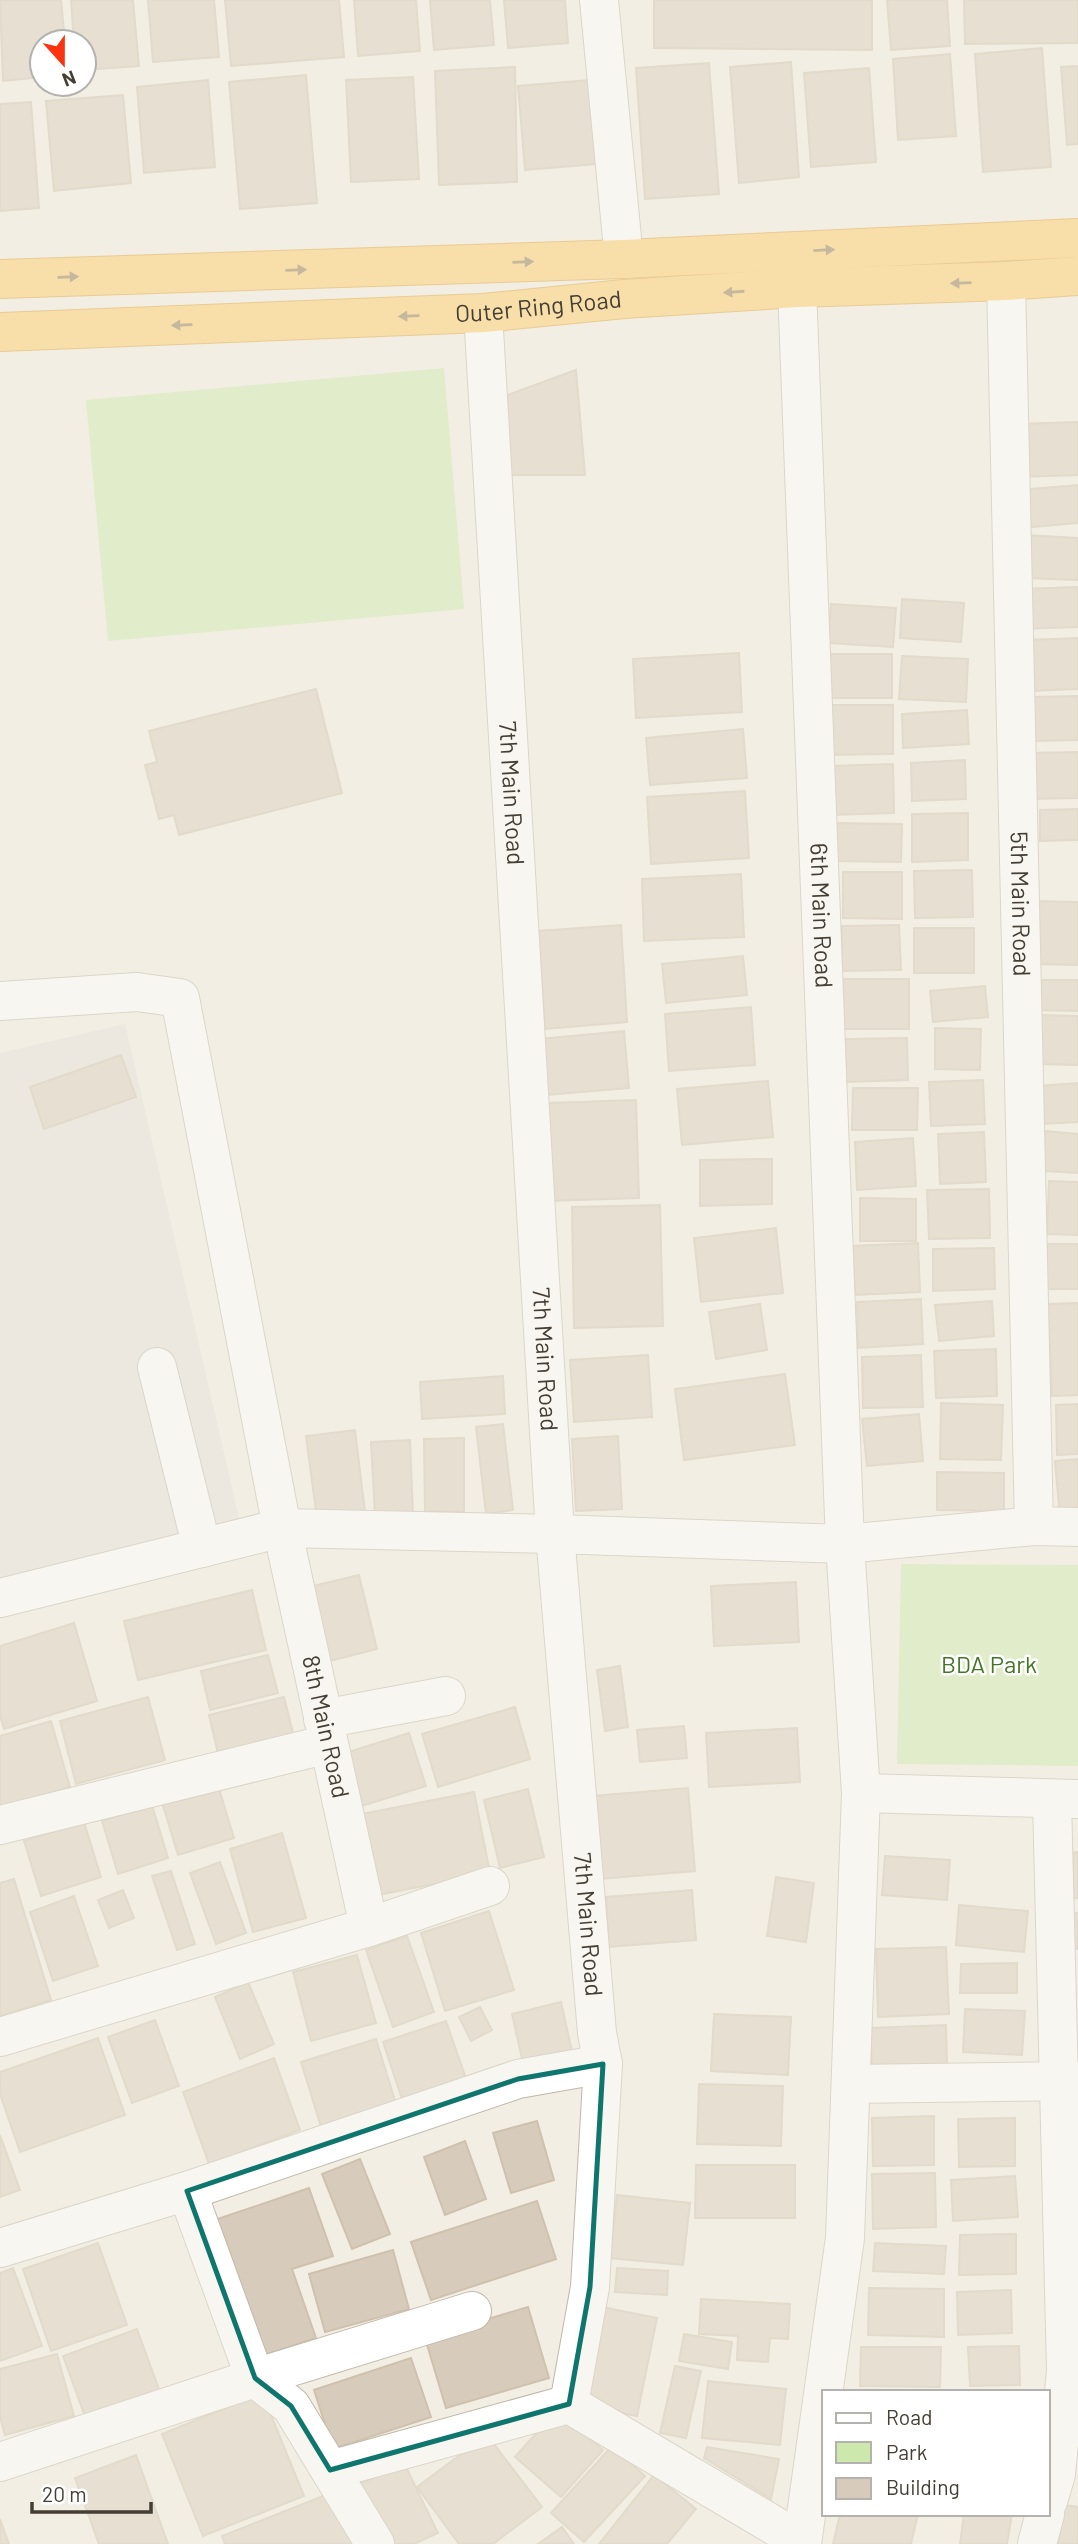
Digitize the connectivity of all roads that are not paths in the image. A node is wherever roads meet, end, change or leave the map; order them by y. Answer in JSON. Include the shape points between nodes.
{"nodes":[{"id":1,"x":599,"y":0,"type":"edge"},
{"id":2,"x":1078,"y":238,"type":"edge"},
{"id":3,"x":624,"y":259,"type":"junction"},
{"id":4,"x":1078,"y":276,"type":"edge"},
{"id":5,"x":0,"y":279,"type":"edge"},
{"id":6,"x":1006,"y":281,"type":"junction"},
{"id":7,"x":797,"y":288,"type":"junction"},
{"id":8,"x":483,"y":313,"type":"junction"},
{"id":9,"x":0,"y":332,"type":"edge"},
{"id":10,"x":0,"y":1001,"type":"edge"},
{"id":11,"x":157,"y":1367,"type":"dead end"},
{"id":12,"x":1034,"y":1526,"type":"junction"},
{"id":13,"x":1078,"y":1527,"type":"edge"},
{"id":14,"x":282,"y":1528,"type":"junction"},
{"id":15,"x":555,"y":1534,"type":"junction"},
{"id":16,"x":845,"y":1544,"type":"junction"},
{"id":17,"x":202,"y":1548,"type":"junction"},
{"id":18,"x":0,"y":1598,"type":"edge"},
{"id":19,"x":446,"y":1696,"type":"dead end"},
{"id":20,"x":325,"y":1732,"type":"junction"},
{"id":21,"x":861,"y":1793,"type":"junction"},
{"id":22,"x":1065,"y":1800,"type":"edge"},
{"id":23,"x":0,"y":1825,"type":"edge"},
{"id":24,"x":490,"y":1886,"type":"dead end"},
{"id":25,"x":369,"y":1927,"type":"junction"},
{"id":26,"x":0,"y":2036,"type":"edge"},
{"id":27,"x":604,"y":2064,"type":"junction"},
{"id":28,"x":1069,"y":2081,"type":"edge"},
{"id":29,"x":851,"y":2084,"type":"junction"},
{"id":30,"x":187,"y":2191,"type":"junction"},
{"id":31,"x":0,"y":2248,"type":"edge"},
{"id":32,"x":472,"y":2311,"type":"dead end"},
{"id":33,"x":255,"y":2378,"type":"junction"},
{"id":34,"x":824,"y":2390,"type":"edge"},
{"id":35,"x":822,"y":2401,"type":"edge"},
{"id":36,"x":569,"y":2404,"type":"junction"},
{"id":37,"x":0,"y":2462,"type":"edge"},
{"id":38,"x":330,"y":2470,"type":"junction"},
{"id":39,"x":1050,"y":2494,"type":"edge"},
{"id":40,"x":1044,"y":2516,"type":"edge"},
{"id":41,"x":802,"y":2543,"type":"edge"},
{"id":42,"x":375,"y":2544,"type":"edge"},
{"id":43,"x":1037,"y":2544,"type":"edge"}],
"edges":[{"from":1,"to":3,"type":"street"},
{"from":3,"to":2,"type":"highway","name":"Outer Ring Road","one_way":true},
{"from":5,"to":3,"type":"highway","name":"Outer Ring Road","one_way":true},
{"from":4,"to":6,"type":"highway","name":"Outer Ring Road"},
{"from":6,"to":7,"type":"highway","name":"Outer Ring Road","one_way":true},
{"from":6,"to":12,"type":"street","name":"5th Main Road"},
{"from":7,"to":8,"type":"highway","name":"Outer Ring Road","one_way":true},
{"from":7,"to":16,"type":"street","name":"6th Main Road"},
{"from":8,"to":9,"type":"highway","name":"Outer Ring Road","one_way":true},
{"from":8,"to":15,"type":"street","name":"7th Main Road"},
{"from":10,"to":14,"type":"street","name":"8th Main Road","via":[[137,992],[180,998]]},
{"from":11,"to":17,"type":"street"},
{"from":12,"to":13,"type":"street"},
{"from":12,"to":16,"type":"street"},
{"from":14,"to":15,"type":"street"},
{"from":14,"to":17,"type":"street"},
{"from":14,"to":20,"type":"street","name":"8th Main Road"},
{"from":15,"to":16,"type":"street"},
{"from":15,"to":27,"type":"street","name":"7th Main Road","via":[[597,2033]]},
{"from":16,"to":21,"type":"street","name":"6th Main Road"},
{"from":17,"to":18,"type":"street"},
{"from":19,"to":20,"type":"street"},
{"from":20,"to":23,"type":"street"},
{"from":20,"to":25,"type":"street","name":"8th Main Road"},
{"from":21,"to":22,"type":"street"},
{"from":21,"to":29,"type":"street","name":"6th Main Road"},
{"from":22,"to":28,"type":"street"},
{"from":24,"to":25,"type":"street"},
{"from":25,"to":26,"type":"street"},
{"from":27,"to":30,"type":"street","via":[[518,2080]]},
{"from":27,"to":36,"type":"street","name":"7th Main Road","via":[[590,2287]]},
{"from":28,"to":29,"type":"street"},
{"from":28,"to":39,"type":"street","via":[[1066,2371]]},
{"from":29,"to":34,"type":"street","name":"6th Main Road","via":[[845,2238]]},
{"from":30,"to":31,"type":"street"},
{"from":30,"to":33,"type":"street"},
{"from":32,"to":33,"type":"street"},
{"from":33,"to":37,"type":"street"},
{"from":33,"to":38,"type":"street","via":[[291,2406]]},
{"from":35,"to":41,"type":"street","name":"6th Main Road"},
{"from":36,"to":38,"type":"street"},
{"from":36,"to":41,"type":"street"},
{"from":38,"to":42,"type":"street"},
{"from":40,"to":43,"type":"street"}]}
